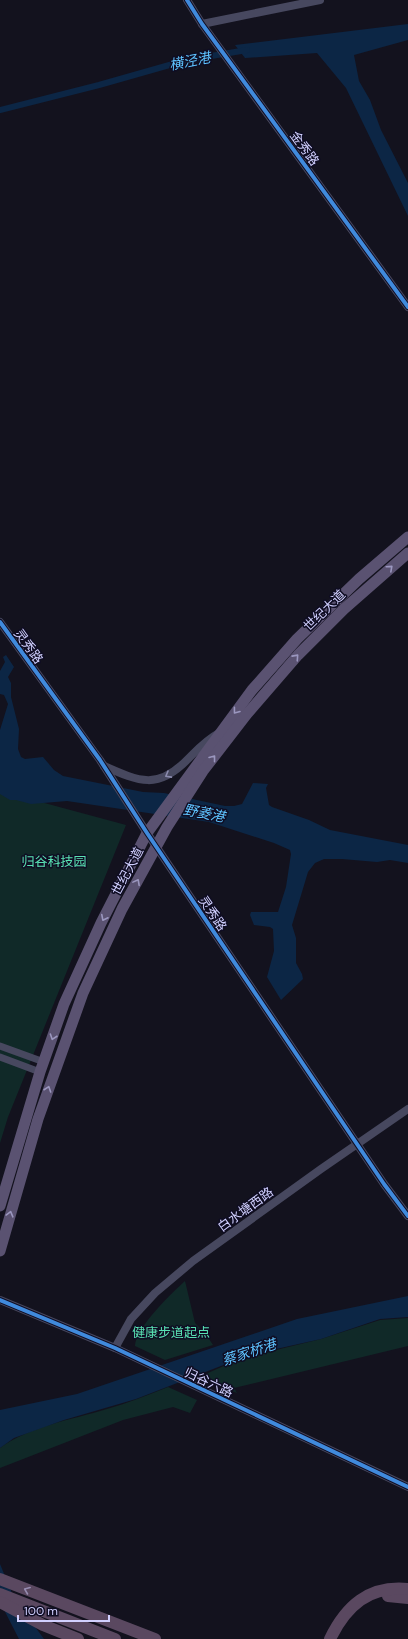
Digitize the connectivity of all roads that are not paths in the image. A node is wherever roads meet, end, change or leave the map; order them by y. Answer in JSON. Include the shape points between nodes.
{"nodes":[{"id":1,"x":187,"y":0,"type":"edge"},
{"id":2,"x":320,"y":0,"type":"edge"},
{"id":3,"x":202,"y":24,"type":"junction"},
{"id":4,"x":408,"y":307,"type":"edge"},
{"id":5,"x":408,"y":537,"type":"edge"},
{"id":6,"x":408,"y":553,"type":"edge"},
{"id":7,"x":0,"y":622,"type":"edge"},
{"id":8,"x":219,"y":733,"type":"junction"},
{"id":9,"x":104,"y":766,"type":"junction"},
{"id":10,"x":187,"y":786,"type":"junction"},
{"id":11,"x":147,"y":833,"type":"junction"},
{"id":12,"x":156,"y":847,"type":"junction"},
{"id":13,"x":0,"y":1046,"type":"edge"},
{"id":14,"x":0,"y":1057,"type":"edge"},
{"id":15,"x":42,"y":1067,"type":"junction"},
{"id":16,"x":408,"y":1109,"type":"edge"},
{"id":17,"x":357,"y":1144,"type":"junction"},
{"id":18,"x":0,"y":1206,"type":"edge"},
{"id":19,"x":408,"y":1216,"type":"edge"},
{"id":20,"x":0,"y":1251,"type":"edge"},
{"id":21,"x":0,"y":1300,"type":"edge"},
{"id":22,"x":115,"y":1348,"type":"junction"},
{"id":23,"x":408,"y":1487,"type":"edge"},
{"id":24,"x":0,"y":1579,"type":"edge"},
{"id":25,"x":408,"y":1589,"type":"edge"},
{"id":26,"x":0,"y":1594,"type":"edge"},
{"id":27,"x":408,"y":1598,"type":"edge"},
{"id":28,"x":0,"y":1602,"type":"edge"},
{"id":29,"x":78,"y":1639,"type":"edge"},
{"id":30,"x":115,"y":1639,"type":"edge"},
{"id":31,"x":155,"y":1639,"type":"edge"},
{"id":32,"x":330,"y":1639,"type":"edge"},
{"id":33,"x":337,"y":1639,"type":"edge"}],
"edges":[{"from":1,"to":3,"type":"street","name":"金秀路"},
{"from":2,"to":3,"type":"street"},
{"from":3,"to":4,"type":"street","name":"金秀路"},
{"from":5,"to":8,"type":"main road","name":"世纪大道","one_way":true,"via":[[298,639],[252,690]]},
{"from":10,"to":6,"type":"main road","name":"世纪大道","one_way":true,"via":[[298,655],[344,609]]},
{"from":7,"to":9,"type":"street","name":"灵秀路"},
{"from":8,"to":9,"type":"street","one_way":true,"via":[[207,740],[165,778],[148,780],[128,777]]},
{"from":8,"to":10,"type":"main road","name":"世纪大道"},
{"from":9,"to":11,"type":"street","name":"灵秀路"},
{"from":10,"to":11,"type":"main road","name":"世纪大道"},
{"from":10,"to":12,"type":"main road","name":"世纪大道"},
{"from":11,"to":12,"type":"street","name":"灵秀路"},
{"from":11,"to":15,"type":"main road","name":"世纪大道","one_way":true,"via":[[64,1004]]},
{"from":12,"to":17,"type":"street","name":"灵秀路"},
{"from":20,"to":12,"type":"main road","name":"世纪大道","one_way":true,"via":[[38,1119],[83,992],[122,909]]},
{"from":13,"to":15,"type":"street"},
{"from":14,"to":15,"type":"street"},
{"from":15,"to":18,"type":"main road","name":"世纪大道"},
{"from":16,"to":17,"type":"street","name":"白水塘西路"},
{"from":17,"to":19,"type":"street","name":"灵秀路"},
{"from":17,"to":22,"type":"street","name":"白水塘西路","via":[[193,1261],[155,1293],[131,1319]]},
{"from":21,"to":22,"type":"street","name":"归谷六路"},
{"from":22,"to":23,"type":"street","name":"归谷六路"},
{"from":31,"to":24,"type":"highway","one_way":true},
{"from":25,"to":32,"type":"highway","via":[[380,1590],[353,1604]]},
{"from":26,"to":30,"type":"highway"},
{"from":27,"to":33,"type":"highway","via":[[390,1596],[362,1606]]},
{"from":28,"to":29,"type":"highway","via":[[43,1625]]}]}
